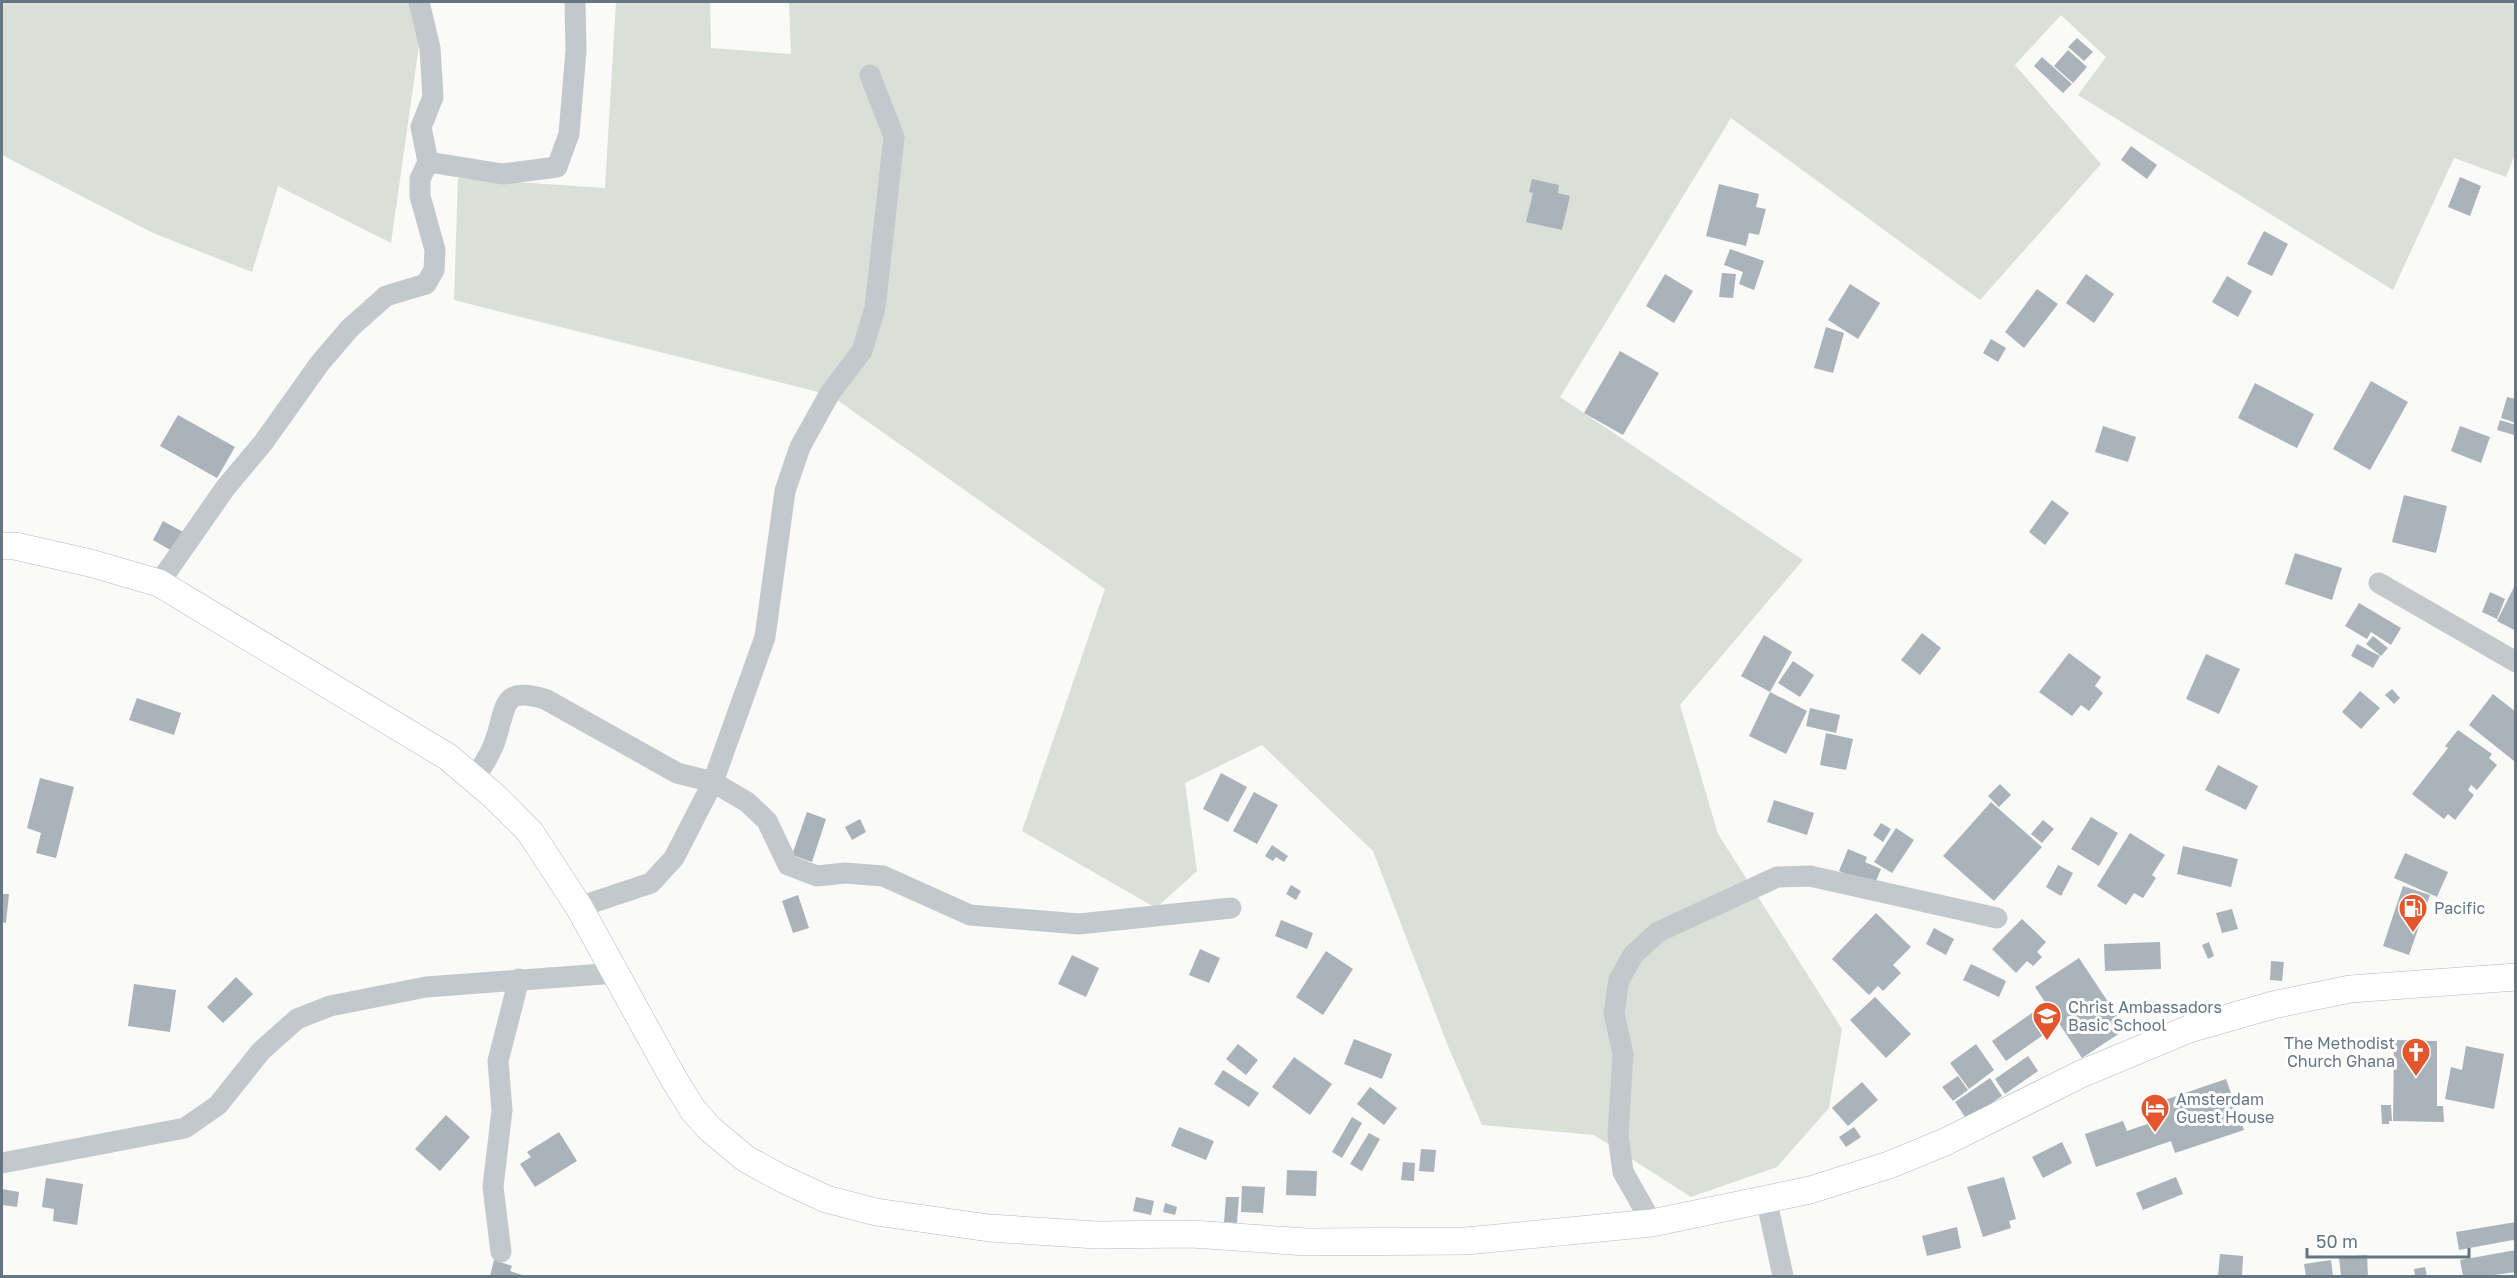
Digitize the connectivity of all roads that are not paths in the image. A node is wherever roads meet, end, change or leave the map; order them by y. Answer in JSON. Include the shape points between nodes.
{"nodes":[{"id":1,"x":419,"y":2,"type":"edge"},
{"id":2,"x":575,"y":2,"type":"edge"},
{"id":3,"x":870,"y":75,"type":"dead end"},
{"id":4,"x":428,"y":162,"type":"junction"},
{"id":5,"x":2,"y":546,"type":"edge"},
{"id":6,"x":159,"y":583,"type":"junction"},
{"id":7,"x":2379,"y":583,"type":"dead end"},
{"id":8,"x":2516,"y":662,"type":"edge"},
{"id":9,"x":474,"y":780,"type":"junction"},
{"id":10,"x":713,"y":782,"type":"junction"},
{"id":11,"x":579,"y":907,"type":"junction"},
{"id":12,"x":1231,"y":908,"type":"dead end"},
{"id":13,"x":1997,"y":918,"type":"dead end"},
{"id":14,"x":617,"y":974,"type":"junction"},
{"id":15,"x":2516,"y":977,"type":"edge"},
{"id":16,"x":519,"y":979,"type":"junction"},
{"id":17,"x":2,"y":1163,"type":"edge"},
{"id":18,"x":1766,"y":1198,"type":"junction"},
{"id":19,"x":1652,"y":1223,"type":"junction"},
{"id":20,"x":501,"y":1252,"type":"dead end"},
{"id":21,"x":1783,"y":1276,"type":"edge"}],
"edges":[{"from":1,"to":4,"type":"street","via":[[432,77],[433,97],[421,127]]},
{"from":2,"to":4,"type":"street","via":[[576,51],[569,134],[557,166],[503,174]]},
{"from":3,"to":10,"type":"street","via":[[894,136],[876,308],[862,351],[830,393],[800,447],[785,491],[765,637]]},
{"from":4,"to":6,"type":"street","via":[[420,180],[420,196],[435,250],[434,270],[426,284],[386,296],[350,328],[226,487]]},
{"from":5,"to":6,"type":"main road","via":[[90,563]]},
{"from":6,"to":9,"type":"main road","via":[[448,757]]},
{"from":7,"to":8,"type":"street"},
{"from":9,"to":10,"type":"street","via":[[496,740],[503,707],[514,695],[525,694],[545,699],[677,773]]},
{"from":9,"to":11,"type":"main road","via":[[530,832]]},
{"from":10,"to":11,"type":"street","via":[[674,858],[651,883]]},
{"from":10,"to":12,"type":"street","via":[[747,802],[767,821],[788,865],[816,876],[883,876],[970,915],[1079,924]]},
{"from":11,"to":14,"type":"main road"},
{"from":13,"to":19,"type":"street","via":[[1810,876],[1777,877],[1658,932],[1633,955],[1619,980],[1614,1013],[1623,1054],[1618,1135],[1623,1172]]},
{"from":14,"to":16,"type":"street"},
{"from":14,"to":19,"type":"main road","via":[[693,1110],[725,1144],[781,1178],[826,1199],[876,1212],[989,1228],[1307,1242],[1466,1241]]},
{"from":15,"to":18,"type":"main road","via":[[2350,989],[2273,1005],[2189,1029],[2081,1074],[1946,1142],[1889,1165],[1810,1190]]},
{"from":16,"to":17,"type":"street","via":[[426,987],[330,1005],[297,1019],[261,1051],[218,1105],[185,1128]]},
{"from":16,"to":20,"type":"street","via":[[498,1061],[502,1110],[493,1187]]},
{"from":18,"to":19,"type":"main road"},
{"from":18,"to":21,"type":"street"}]}
